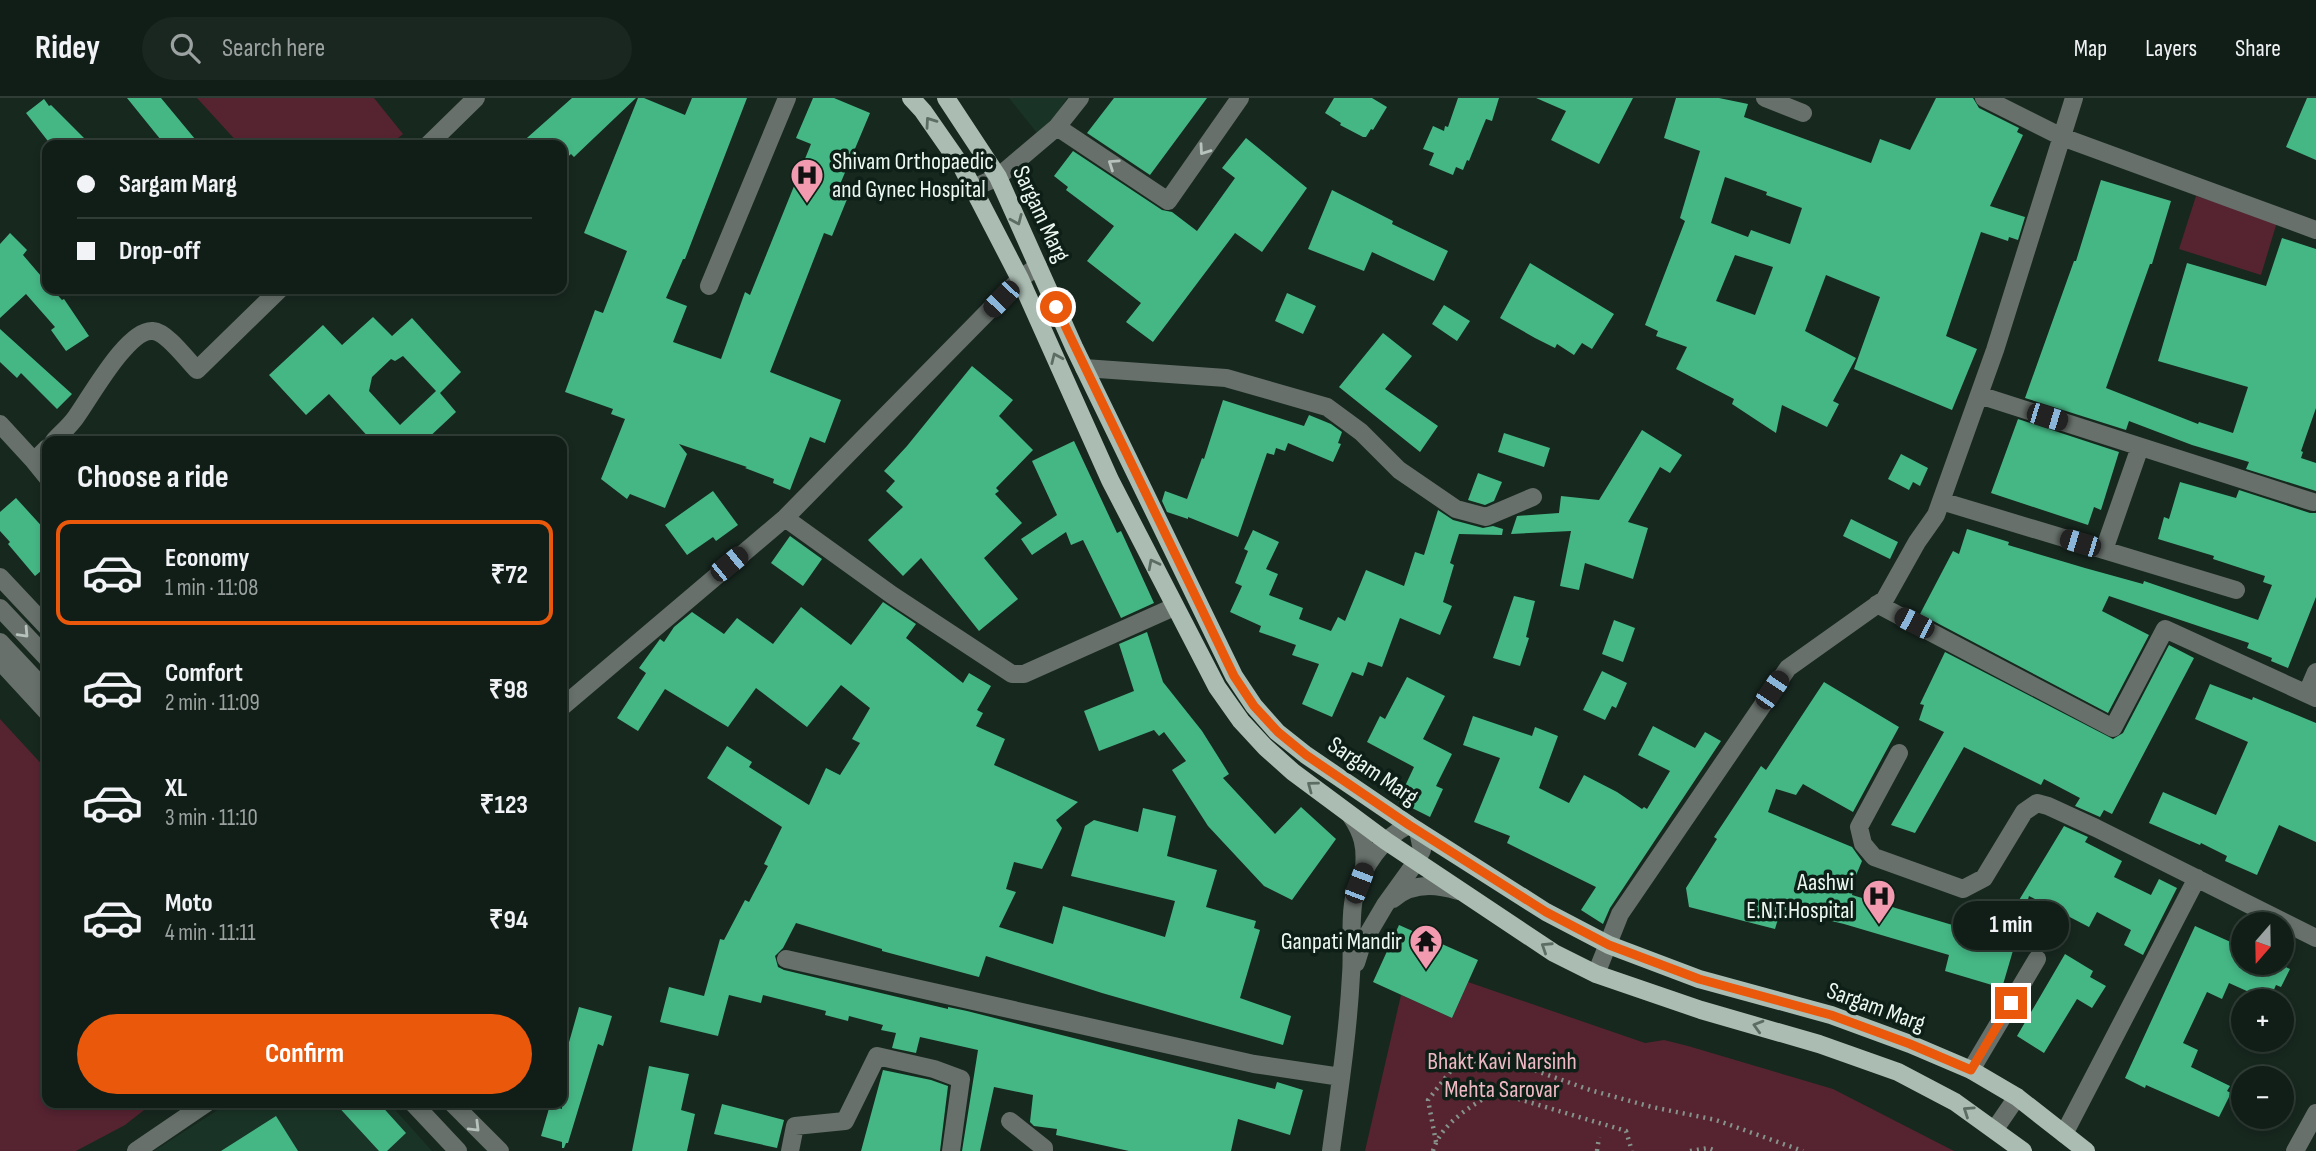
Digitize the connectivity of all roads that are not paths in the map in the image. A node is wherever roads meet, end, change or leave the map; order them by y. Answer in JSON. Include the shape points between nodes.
{"nodes":[{"id":1,"x":476,"y":98,"type":"edge"},
{"id":2,"x":786,"y":98,"type":"edge"},
{"id":3,"x":911,"y":98,"type":"edge"},
{"id":4,"x":946,"y":98,"type":"edge"},
{"id":5,"x":1080,"y":98,"type":"edge"},
{"id":6,"x":1240,"y":98,"type":"edge"},
{"id":7,"x":1765,"y":98,"type":"edge"},
{"id":8,"x":1984,"y":98,"type":"edge"},
{"id":9,"x":2074,"y":98,"type":"edge"},
{"id":10,"x":1803,"y":113,"type":"dead end"},
{"id":11,"x":1057,"y":127,"type":"junction"},
{"id":12,"x":2062,"y":137,"type":"junction"},
{"id":13,"x":433,"y":140,"type":"edge"},
{"id":14,"x":998,"y":177,"type":"junction"},
{"id":15,"x":973,"y":188,"type":"junction"},
{"id":16,"x":2316,"y":230,"type":"edge"},
{"id":17,"x":1038,"y":266,"type":"junction"},
{"id":18,"x":1020,"y":279,"type":"junction"},
{"id":19,"x":709,"y":286,"type":"dead end"},
{"id":20,"x":275,"y":294,"type":"edge"},
{"id":21,"x":1084,"y":368,"type":"junction"},
{"id":22,"x":1979,"y":395,"type":"junction"},
{"id":23,"x":0,"y":424,"type":"edge"},
{"id":24,"x":59,"y":436,"type":"edge"},
{"id":25,"x":2140,"y":447,"type":"junction"},
{"id":26,"x":42,"y":453,"type":"edge"},
{"id":27,"x":34,"y":461,"type":"junction"},
{"id":28,"x":42,"y":471,"type":"edge"},
{"id":29,"x":1533,"y":498,"type":"dead end"},
{"id":30,"x":1941,"y":501,"type":"junction"},
{"id":31,"x":2313,"y":502,"type":"dead end"},
{"id":32,"x":785,"y":518,"type":"junction"},
{"id":33,"x":2104,"y":550,"type":"junction"},
{"id":34,"x":0,"y":577,"type":"edge"},
{"id":35,"x":2236,"y":590,"type":"dead end"},
{"id":36,"x":1877,"y":604,"type":"junction"},
{"id":37,"x":1174,"y":607,"type":"junction"},
{"id":38,"x":0,"y":608,"type":"edge"},
{"id":39,"x":42,"y":622,"type":"edge"},
{"id":40,"x":0,"y":642,"type":"edge"},
{"id":41,"x":42,"y":653,"type":"edge"},
{"id":42,"x":0,"y":661,"type":"edge"},
{"id":43,"x":2316,"y":672,"type":"edge"},
{"id":44,"x":42,"y":687,"type":"edge"},
{"id":45,"x":2311,"y":696,"type":"edge"},
{"id":46,"x":567,"y":702,"type":"edge"},
{"id":47,"x":42,"y":707,"type":"edge"},
{"id":48,"x":1899,"y":753,"type":"dead end"},
{"id":49,"x":1350,"y":814,"type":"junction"},
{"id":50,"x":1414,"y":828,"type":"junction"},
{"id":51,"x":1386,"y":841,"type":"junction"},
{"id":52,"x":1416,"y":862,"type":"junction"},
{"id":53,"x":1364,"y":868,"type":"junction"},
{"id":54,"x":2197,"y":878,"type":"junction"},
{"id":55,"x":1462,"y":892,"type":"junction"},
{"id":56,"x":1385,"y":905,"type":"junction"},
{"id":57,"x":2316,"y":938,"type":"edge"},
{"id":58,"x":1609,"y":945,"type":"junction"},
{"id":59,"x":786,"y":959,"type":"dead end"},
{"id":60,"x":2037,"y":959,"type":"dead end"},
{"id":61,"x":1596,"y":974,"type":"junction"},
{"id":62,"x":1351,"y":976,"type":"junction"},
{"id":63,"x":1971,"y":1070,"type":"junction"},
{"id":64,"x":1341,"y":1077,"type":"junction"},
{"id":65,"x":2017,"y":1097,"type":"junction"},
{"id":66,"x":199,"y":1108,"type":"edge"},
{"id":67,"x":418,"y":1108,"type":"edge"},
{"id":68,"x":457,"y":1108,"type":"edge"},
{"id":69,"x":2316,"y":1113,"type":"edge"},
{"id":70,"x":1010,"y":1121,"type":"dead end"},
{"id":71,"x":1995,"y":1129,"type":"junction"},
{"id":72,"x":2064,"y":1134,"type":"junction"},
{"id":73,"x":136,"y":1151,"type":"edge"},
{"id":74,"x":458,"y":1151,"type":"edge"},
{"id":75,"x":500,"y":1151,"type":"edge"},
{"id":76,"x":790,"y":1151,"type":"edge"},
{"id":77,"x":951,"y":1151,"type":"edge"},
{"id":78,"x":1044,"y":1151,"type":"edge"},
{"id":79,"x":1331,"y":1151,"type":"edge"},
{"id":80,"x":2024,"y":1151,"type":"edge"},
{"id":81,"x":2086,"y":1151,"type":"edge"},
{"id":82,"x":2295,"y":1151,"type":"edge"}],
"edges":[{"from":1,"to":13,"type":"street"},
{"from":2,"to":19,"type":"street"},
{"from":15,"to":3,"type":"main road","name":"Sargam Marg","one_way":true},
{"from":4,"to":14,"type":"main road","name":"Sargam Marg"},
{"from":5,"to":11,"type":"street"},
{"from":6,"to":11,"type":"street","one_way":true,"via":[[1168,201]]},
{"from":7,"to":10,"type":"street"},
{"from":8,"to":12,"type":"street"},
{"from":9,"to":12,"type":"street"},
{"from":11,"to":14,"type":"street"},
{"from":12,"to":16,"type":"street"},
{"from":12,"to":22,"type":"street"},
{"from":14,"to":15,"type":"street"},
{"from":14,"to":17,"type":"main road","name":"Sargam Marg","one_way":true},
{"from":15,"to":18,"type":"main road","name":"Sargam Marg"},
{"from":17,"to":18,"type":"street"},
{"from":17,"to":21,"type":"main road","name":"Sargam Marg"},
{"from":18,"to":32,"type":"street"},
{"from":37,"to":18,"type":"main road","name":"Sargam Marg","one_way":true,"via":[[1110,480]]},
{"from":20,"to":24,"type":"street","via":[[197,370],[165,336],[152,330],[137,335]]},
{"from":21,"to":29,"type":"street","via":[[1226,378],[1327,407],[1361,432],[1399,470],[1456,509],[1486,517]]},
{"from":21,"to":50,"type":"main road","name":"Sargam Marg","via":[[1234,676],[1254,706],[1306,755]]},
{"from":22,"to":25,"type":"street"},
{"from":22,"to":30,"type":"street"},
{"from":23,"to":27,"type":"street"},
{"from":25,"to":31,"type":"street"},
{"from":25,"to":33,"type":"street"},
{"from":26,"to":27,"type":"street"},
{"from":27,"to":28,"type":"street"},
{"from":30,"to":33,"type":"street"},
{"from":30,"to":36,"type":"street","via":[[1885,599]]},
{"from":32,"to":37,"type":"street","via":[[1012,674],[1024,674]]},
{"from":32,"to":46,"type":"street"},
{"from":33,"to":35,"type":"street"},
{"from":34,"to":39,"type":"street"},
{"from":36,"to":45,"type":"street","via":[[2113,728],[2165,629]]},
{"from":36,"to":58,"type":"street","via":[[1788,668],[1620,914]]},
{"from":49,"to":37,"type":"main road","name":"Sargam Marg","one_way":true,"via":[[1293,772],[1241,721]]},
{"from":38,"to":41,"type":"street","one_way":true},
{"from":40,"to":44,"type":"street"},
{"from":42,"to":47,"type":"street"},
{"from":43,"to":45,"type":"street"},
{"from":48,"to":54,"type":"street","via":[[1859,827],[1863,844],[1874,857],[1963,889],[1984,878],[2024,812],[2037,803]]},
{"from":49,"to":51,"type":"main road","name":"Sargam Marg"},
{"from":49,"to":53,"type":"street","via":[[1363,834]]},
{"from":50,"to":51,"type":"street","via":[[1396,831]]},
{"from":50,"to":52,"type":"street","via":[[1422,850]]},
{"from":50,"to":58,"type":"main road","name":"Sargam Marg","via":[[1546,912]]},
{"from":51,"to":52,"type":"main road","name":"Sargam Marg"},
{"from":51,"to":53,"type":"street"},
{"from":52,"to":55,"type":"main road","name":"Sargam Marg"},
{"from":52,"to":56,"type":"street"},
{"from":53,"to":62,"type":"street","via":[[1354,897]]},
{"from":54,"to":57,"type":"street"},
{"from":54,"to":72,"type":"street"},
{"from":55,"to":56,"type":"street","via":[[1438,885],[1417,886]]},
{"from":61,"to":55,"type":"main road","name":"Sargam Marg","one_way":true,"via":[[1554,953]]},
{"from":56,"to":62,"type":"street","via":[[1362,944]]},
{"from":58,"to":61,"type":"street"},
{"from":58,"to":63,"type":"main road","name":"Sargam Marg","via":[[1699,979],[1831,1015]]},
{"from":59,"to":64,"type":"street","via":[[1254,1064]]},
{"from":60,"to":63,"type":"street"},
{"from":71,"to":61,"type":"main road","name":"Sargam Marg","one_way":true,"via":[[1898,1072]]},
{"from":62,"to":64,"type":"street"},
{"from":63,"to":65,"type":"main road","name":"Sargam Marg"},
{"from":64,"to":79,"type":"street"},
{"from":65,"to":71,"type":"street"},
{"from":65,"to":72,"type":"main road","name":"Sargam Marg"},
{"from":66,"to":73,"type":"street"},
{"from":67,"to":74,"type":"street"},
{"from":68,"to":75,"type":"street","one_way":true},
{"from":69,"to":82,"type":"street"},
{"from":70,"to":78,"type":"street"},
{"from":71,"to":80,"type":"main road","name":"Sargam Marg"},
{"from":72,"to":81,"type":"main road","name":"Sargam Marg"},
{"from":76,"to":77,"type":"street","via":[[795,1126],[845,1121],[877,1056],[961,1079]]}]}
